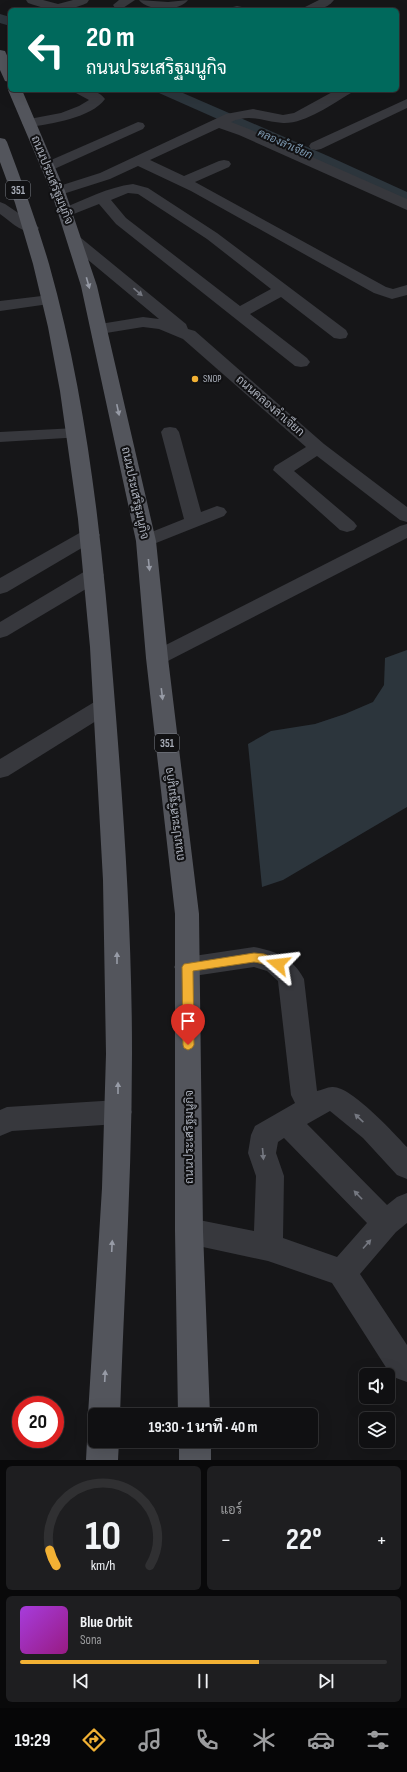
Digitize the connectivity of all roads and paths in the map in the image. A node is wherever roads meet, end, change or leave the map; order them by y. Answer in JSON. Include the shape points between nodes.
{"nodes":[{"id":1,"x":32,"y":0,"type":"edge"},
{"id":2,"x":83,"y":0,"type":"edge"},
{"id":3,"x":145,"y":0,"type":"edge"},
{"id":4,"x":182,"y":0,"type":"edge"},
{"id":5,"x":328,"y":0,"type":"edge"},
{"id":6,"x":313,"y":8,"type":"edge"},
{"id":7,"x":0,"y":54,"type":"edge"},
{"id":8,"x":8,"y":73,"type":"edge"},
{"id":9,"x":16,"y":92,"type":"edge"},
{"id":10,"x":85,"y":92,"type":"edge"},
{"id":11,"x":342,"y":92,"type":"edge"},
{"id":12,"x":407,"y":103,"type":"edge"},
{"id":13,"x":224,"y":121,"type":"junction"},
{"id":14,"x":29,"y":123,"type":"junction"},
{"id":15,"x":138,"y":126,"type":"dead end"},
{"id":16,"x":316,"y":146,"type":"dead end"},
{"id":17,"x":1,"y":150,"type":"edge"},
{"id":18,"x":138,"y":160,"type":"junction"},
{"id":19,"x":224,"y":164,"type":"dead end"},
{"id":20,"x":47,"y":167,"type":"junction"},
{"id":21,"x":183,"y":182,"type":"junction"},
{"id":22,"x":58,"y":191,"type":"junction"},
{"id":23,"x":101,"y":197,"type":"junction"},
{"id":24,"x":407,"y":205,"type":"edge"},
{"id":25,"x":0,"y":207,"type":"edge"},
{"id":26,"x":66,"y":212,"type":"junction"},
{"id":27,"x":31,"y":228,"type":"junction"},
{"id":28,"x":75,"y":241,"type":"junction"},
{"id":29,"x":282,"y":290,"type":"junction"},
{"id":30,"x":407,"y":290,"type":"edge"},
{"id":31,"x":50,"y":300,"type":"junction"},
{"id":32,"x":0,"y":306,"type":"edge"},
{"id":33,"x":239,"y":313,"type":"junction"},
{"id":34,"x":100,"y":329,"type":"junction"},
{"id":35,"x":340,"y":334,"type":"dead end"},
{"id":36,"x":189,"y":335,"type":"junction"},
{"id":37,"x":301,"y":362,"type":"dead end"},
{"id":38,"x":170,"y":432,"type":"dead end"},
{"id":39,"x":76,"y":433,"type":"junction"},
{"id":40,"x":0,"y":437,"type":"edge"},
{"id":41,"x":318,"y":448,"type":"junction"},
{"id":42,"x":217,"y":512,"type":"dead end"},
{"id":43,"x":407,"y":516,"type":"edge"},
{"id":44,"x":194,"y":521,"type":"junction"},
{"id":45,"x":347,"y":526,"type":"dead end"},
{"id":46,"x":407,"y":530,"type":"edge"},
{"id":47,"x":90,"y":535,"type":"junction"},
{"id":48,"x":146,"y":541,"type":"junction"},
{"id":49,"x":94,"y":576,"type":"junction"},
{"id":50,"x":0,"y":587,"type":"edge"},
{"id":51,"x":0,"y":631,"type":"edge"},
{"id":52,"x":158,"y":658,"type":"junction"},
{"id":53,"x":104,"y":706,"type":"junction"},
{"id":54,"x":0,"y":770,"type":"edge"},
{"id":55,"x":188,"y":967,"type":"junction"},
{"id":56,"x":304,"y":1095,"type":"dead end"},
{"id":57,"x":118,"y":1112,"type":"junction"},
{"id":58,"x":287,"y":1122,"type":"junction"},
{"id":59,"x":0,"y":1124,"type":"edge"},
{"id":60,"x":407,"y":1166,"type":"edge"},
{"id":61,"x":407,"y":1206,"type":"edge"},
{"id":62,"x":386,"y":1223,"type":"junction"},
{"id":63,"x":190,"y":1231,"type":"junction"},
{"id":64,"x":268,"y":1247,"type":"junction"},
{"id":65,"x":342,"y":1273,"type":"junction"},
{"id":66,"x":407,"y":1367,"type":"edge"},
{"id":67,"x":104,"y":1408,"type":"edge"},
{"id":68,"x":194,"y":1408,"type":"edge"},
{"id":69,"x":103,"y":1448,"type":"edge"},
{"id":70,"x":195,"y":1448,"type":"edge"},
{"id":71,"x":102,"y":1460,"type":"edge"},
{"id":72,"x":195,"y":1460,"type":"edge"}],
"edges":[{"from":1,"to":2,"type":"street","via":[[60,8]]},
{"from":3,"to":4,"type":"street","via":[[163,6],[176,4]]},
{"from":5,"to":6,"type":"street"},
{"from":7,"to":8,"type":"main road"},
{"from":9,"to":14,"type":"main road","name":"ถนนประเสริฐมนูกิจ","number":"351"},
{"from":10,"to":14,"type":"street","via":[[98,99],[65,116]]},
{"from":11,"to":13,"type":"street","via":[[298,117],[283,119],[253,113]]},
{"from":12,"to":16,"type":"street"},
{"from":13,"to":18,"type":"street"},
{"from":13,"to":24,"type":"street"},
{"from":14,"to":20,"type":"main road","name":"ถนนประเสริฐมนูกิจ","number":"351"},
{"from":15,"to":20,"type":"street"},
{"from":17,"to":27,"type":"main road","number":"351"},
{"from":18,"to":21,"type":"street"},
{"from":18,"to":22,"type":"street","via":[[105,176]]},
{"from":19,"to":21,"type":"street"},
{"from":20,"to":22,"type":"main road","name":"ถนนประเสริฐมนูกิจ","number":"351"},
{"from":21,"to":30,"type":"street","via":[[380,290],[392,294]]},
{"from":22,"to":26,"type":"main road","name":"ถนนประเสริฐมนูกิจ","number":"351"},
{"from":23,"to":26,"type":"street"},
{"from":23,"to":29,"type":"street","via":[[125,188],[149,194],[212,236]]},
{"from":23,"to":33,"type":"street","via":[[121,221]]},
{"from":25,"to":27,"type":"street"},
{"from":26,"to":28,"type":"main road","name":"ถนนประเสริฐมนูกิจ","number":"351"},
{"from":27,"to":31,"type":"main road","number":"351"},
{"from":28,"to":34,"type":"main road","name":"ถนนประเสริฐมนูกิจ","number":"351","one_way":true},
{"from":28,"to":36,"type":"street","one_way":true},
{"from":29,"to":33,"type":"street"},
{"from":29,"to":35,"type":"street"},
{"from":31,"to":32,"type":"street"},
{"from":31,"to":39,"type":"main road","number":"351"},
{"from":33,"to":37,"type":"street"},
{"from":34,"to":36,"type":"street","name":"ถนนคลองลำเจียก","via":[[143,322],[162,324]]},
{"from":34,"to":48,"type":"main road","name":"ถนนประเสริฐมนูกิจ","number":"351","one_way":true},
{"from":36,"to":41,"type":"street","name":"ถนนคลองลำเจียก"},
{"from":38,"to":44,"type":"street"},
{"from":39,"to":40,"type":"street"},
{"from":39,"to":47,"type":"main road","number":"351"},
{"from":41,"to":43,"type":"street","name":"ถนนคลองลำเจียก"},
{"from":41,"to":45,"type":"street","via":[[282,470]]},
{"from":42,"to":44,"type":"street"},
{"from":44,"to":48,"type":"street"},
{"from":46,"to":52,"type":"street"},
{"from":47,"to":49,"type":"main road","number":"351"},
{"from":47,"to":50,"type":"street"},
{"from":48,"to":52,"type":"main road","name":"ถนนประเสริฐมนูกิจ","number":"351","one_way":true},
{"from":49,"to":51,"type":"street"},
{"from":49,"to":53,"type":"main road","number":"351"},
{"from":52,"to":55,"type":"main road","name":"ถนนประเสริฐมนูกิจ","number":"351","one_way":true,"via":[[187,914]]},
{"from":53,"to":54,"type":"street"},
{"from":57,"to":53,"type":"main road","number":"351","one_way":true,"via":[[117,914]]},
{"from":55,"to":56,"type":"street","via":[[254,958],[278,964],[291,979]]},
{"from":55,"to":63,"type":"main road","name":"ถนนประเสริฐมนูกิจ","number":"351"},
{"from":57,"to":59,"type":"street","via":[[7,1119]]},
{"from":67,"to":57,"type":"main road","number":"351","one_way":true},
{"from":60,"to":58,"type":"street","one_way":true,"via":[[387,1144],[333,1098]]},
{"from":62,"to":58,"type":"street","one_way":true},
{"from":58,"to":64,"type":"street","one_way":true,"via":[[265,1135],[262,1154],[270,1176]]},
{"from":61,"to":62,"type":"street"},
{"from":65,"to":62,"type":"street","one_way":true},
{"from":63,"to":64,"type":"street"},
{"from":63,"to":68,"type":"main road","name":"ถนนประเสริฐมนูกิจ","number":"351"},
{"from":64,"to":65,"type":"street"},
{"from":65,"to":66,"type":"street","via":[[398,1358]]},
{"from":69,"to":71,"type":"main road"},
{"from":70,"to":72,"type":"main road"}]}
